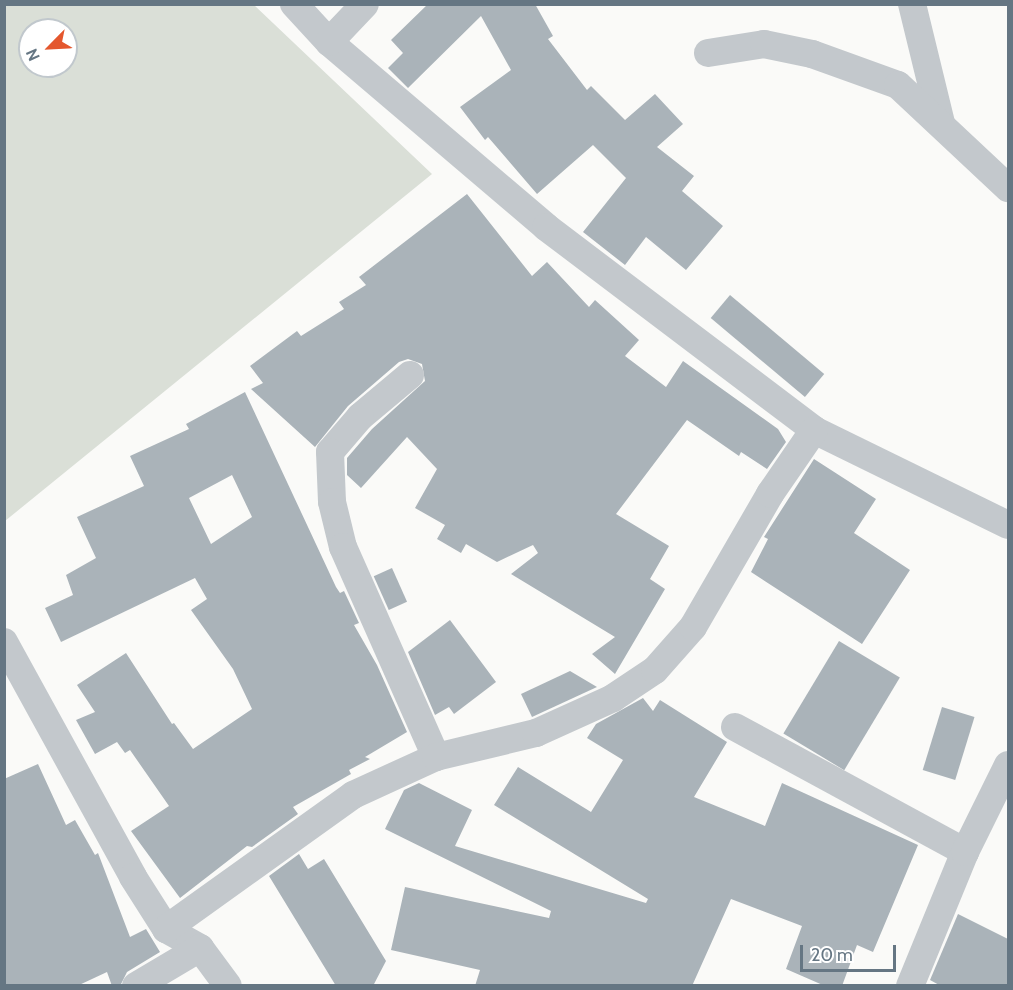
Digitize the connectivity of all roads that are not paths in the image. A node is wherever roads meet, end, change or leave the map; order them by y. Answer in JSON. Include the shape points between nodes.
{"nodes":[{"id":1,"x":294,"y":4,"type":"edge"},
{"id":2,"x":365,"y":4,"type":"edge"},
{"id":3,"x":912,"y":4,"type":"edge"},
{"id":4,"x":330,"y":42,"type":"junction"},
{"id":5,"x":708,"y":53,"type":"dead end"},
{"id":6,"x":941,"y":123,"type":"junction"},
{"id":7,"x":1008,"y":188,"type":"edge"},
{"id":8,"x":410,"y":375,"type":"dead end"},
{"id":9,"x":814,"y":430,"type":"junction"},
{"id":10,"x":1008,"y":525,"type":"edge"},
{"id":11,"x":4,"y":642,"type":"edge"},
{"id":12,"x":735,"y":726,"type":"dead end"},
{"id":13,"x":436,"y":757,"type":"junction"},
{"id":14,"x":1008,"y":765,"type":"edge"},
{"id":15,"x":964,"y":852,"type":"junction"},
{"id":16,"x":166,"y":929,"type":"junction"},
{"id":17,"x":200,"y":948,"type":"junction"},
{"id":18,"x":136,"y":986,"type":"edge"},
{"id":19,"x":228,"y":986,"type":"edge"},
{"id":20,"x":910,"y":986,"type":"edge"}],
"edges":[{"from":1,"to":4,"type":"street"},
{"from":2,"to":4,"type":"street"},
{"from":3,"to":6,"type":"street"},
{"from":4,"to":9,"type":"street","via":[[546,227]]},
{"from":5,"to":6,"type":"street","via":[[764,44],[812,54],[898,85]]},
{"from":6,"to":7,"type":"street"},
{"from":8,"to":13,"type":"street","via":[[360,417],[330,452],[332,502],[343,547]]},
{"from":9,"to":10,"type":"street"},
{"from":9,"to":13,"type":"street","via":[[770,494],[693,627],[655,670],[613,698],[537,733]]},
{"from":11,"to":16,"type":"street"},
{"from":12,"to":15,"type":"street"},
{"from":13,"to":16,"type":"street","via":[[352,795]]},
{"from":14,"to":15,"type":"street"},
{"from":15,"to":20,"type":"street"},
{"from":16,"to":17,"type":"street"},
{"from":17,"to":18,"type":"street"},
{"from":17,"to":19,"type":"street"}]}
